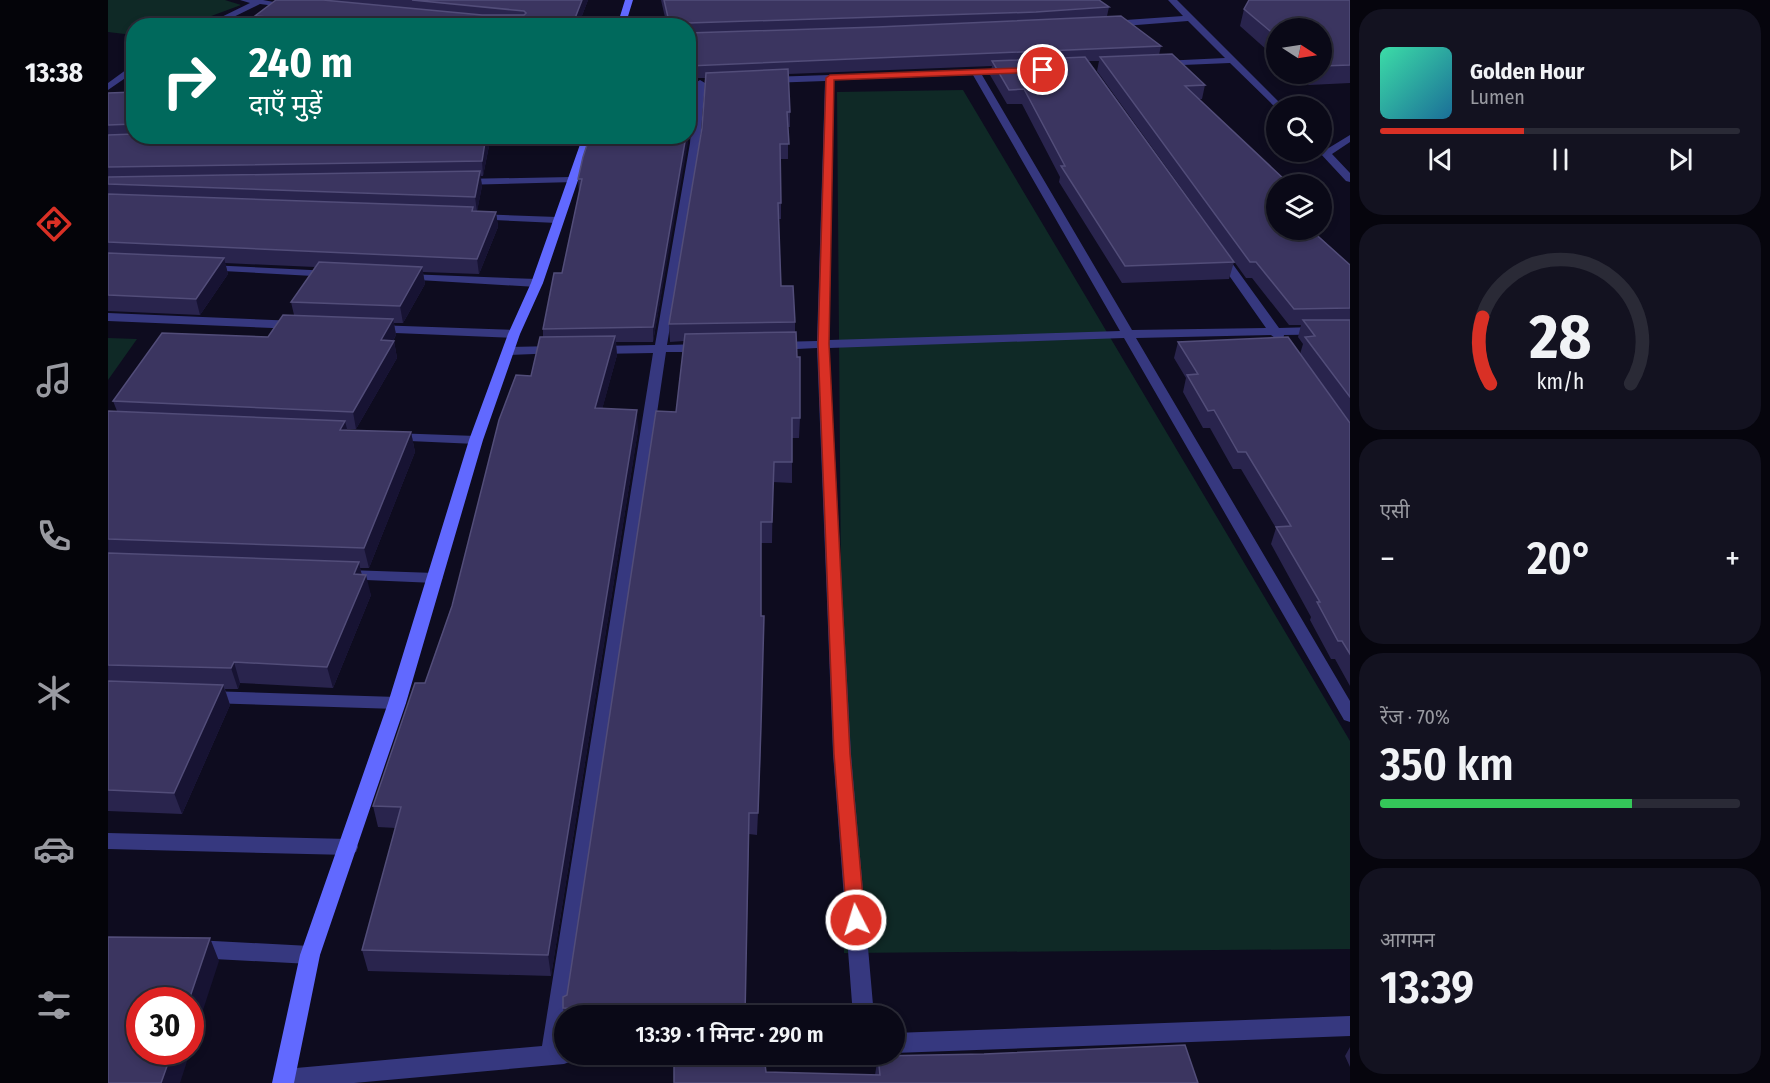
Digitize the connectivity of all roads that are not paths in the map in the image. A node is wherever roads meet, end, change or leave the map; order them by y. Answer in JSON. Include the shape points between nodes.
{"nodes":[{"id":1,"x":244,"y":0,"type":"edge"},
{"id":2,"x":629,"y":0,"type":"edge"},
{"id":3,"x":1172,"y":0,"type":"edge"},
{"id":4,"x":261,"y":1,"type":"edge"},
{"id":5,"x":305,"y":8,"type":"edge"},
{"id":6,"x":223,"y":18,"type":"edge"},
{"id":7,"x":623,"y":18,"type":"edge"},
{"id":8,"x":1189,"y":18,"type":"junction"},
{"id":9,"x":1105,"y":25,"type":"edge"},
{"id":10,"x":1233,"y":60,"type":"junction"},
{"id":11,"x":1147,"y":65,"type":"edge"},
{"id":12,"x":1021,"y":71,"type":"edge"},
{"id":13,"x":126,"y":73,"type":"edge"},
{"id":14,"x":976,"y":73,"type":"junction"},
{"id":15,"x":830,"y":78,"type":"junction"},
{"id":16,"x":759,"y":81,"type":"edge"},
{"id":17,"x":700,"y":83,"type":"edge"},
{"id":18,"x":108,"y":87,"type":"edge"},
{"id":19,"x":1269,"y":96,"type":"edge"},
{"id":20,"x":696,"y":131,"type":"edge"},
{"id":21,"x":1350,"y":138,"type":"edge"},
{"id":22,"x":585,"y":144,"type":"edge"},
{"id":23,"x":695,"y":144,"type":"edge"},
{"id":24,"x":1332,"y":147,"type":"edge"},
{"id":25,"x":1332,"y":160,"type":"edge"},
{"id":26,"x":1350,"y":179,"type":"edge"},
{"id":27,"x":571,"y":180,"type":"junction"},
{"id":28,"x":452,"y":182,"type":"edge"},
{"id":29,"x":463,"y":217,"type":"edge"},
{"id":30,"x":557,"y":220,"type":"junction"},
{"id":31,"x":1213,"y":243,"type":"edge"},
{"id":32,"x":192,"y":267,"type":"edge"},
{"id":33,"x":346,"y":274,"type":"edge"},
{"id":34,"x":394,"y":276,"type":"edge"},
{"id":35,"x":537,"y":283,"type":"junction"},
{"id":36,"x":108,"y":317,"type":"edge"},
{"id":37,"x":310,"y":326,"type":"edge"},
{"id":38,"x":358,"y":328,"type":"edge"},
{"id":39,"x":1350,"y":330,"type":"edge"},
{"id":40,"x":1275,"y":331,"type":"junction"},
{"id":41,"x":514,"y":334,"type":"junction"},
{"id":42,"x":1126,"y":334,"type":"junction"},
{"id":43,"x":823,"y":344,"type":"junction"},
{"id":44,"x":765,"y":346,"type":"edge"},
{"id":45,"x":718,"y":348,"type":"edge"},
{"id":46,"x":660,"y":350,"type":"junction"},
{"id":47,"x":1289,"y":350,"type":"edge"},
{"id":48,"x":509,"y":351,"type":"junction"},
{"id":49,"x":381,"y":436,"type":"edge"},
{"id":50,"x":476,"y":440,"type":"junction"},
{"id":51,"x":334,"y":574,"type":"edge"},
{"id":52,"x":435,"y":578,"type":"junction"},
{"id":53,"x":191,"y":696,"type":"edge"},
{"id":54,"x":397,"y":703,"type":"junction"},
{"id":55,"x":1350,"y":716,"type":"edge"},
{"id":56,"x":108,"y":841,"type":"edge"},
{"id":57,"x":349,"y":847,"type":"junction"},
{"id":58,"x":175,"y":948,"type":"edge"},
{"id":59,"x":310,"y":955,"type":"junction"},
{"id":60,"x":564,"y":1005,"type":"edge"},
{"id":61,"x":863,"y":1005,"type":"edge"},
{"id":62,"x":1350,"y":1026,"type":"edge"},
{"id":63,"x":905,"y":1043,"type":"edge"},
{"id":64,"x":554,"y":1054,"type":"edge"},
{"id":65,"x":284,"y":1081,"type":"edge"}],
"edges":[{"from":1,"to":4,"type":"street"},
{"from":2,"to":7,"type":"street"},
{"from":3,"to":8,"type":"street"},
{"from":4,"to":5,"type":"street"},
{"from":4,"to":6,"type":"street"},
{"from":8,"to":9,"type":"street"},
{"from":8,"to":10,"type":"street"},
{"from":10,"to":11,"type":"street"},
{"from":10,"to":19,"type":"street"},
{"from":12,"to":14,"type":"street"},
{"from":13,"to":18,"type":"street"},
{"from":14,"to":15,"type":"street"},
{"from":14,"to":42,"type":"street"},
{"from":15,"to":16,"type":"street"},
{"from":15,"to":43,"type":"street"},
{"from":17,"to":20,"type":"street"},
{"from":21,"to":24,"type":"street"},
{"from":22,"to":27,"type":"street"},
{"from":23,"to":46,"type":"street"},
{"from":25,"to":26,"type":"street"},
{"from":27,"to":28,"type":"street"},
{"from":27,"to":30,"type":"street"},
{"from":29,"to":30,"type":"street"},
{"from":30,"to":35,"type":"street"},
{"from":31,"to":40,"type":"street"},
{"from":32,"to":33,"type":"street"},
{"from":34,"to":35,"type":"street"},
{"from":35,"to":41,"type":"street"},
{"from":36,"to":37,"type":"street","via":[[176,324]]},
{"from":38,"to":41,"type":"street"},
{"from":39,"to":40,"type":"street"},
{"from":40,"to":42,"type":"street"},
{"from":40,"to":47,"type":"street"},
{"from":41,"to":48,"type":"street"},
{"from":42,"to":43,"type":"street"},
{"from":42,"to":55,"type":"street"},
{"from":43,"to":44,"type":"street"},
{"from":43,"to":61,"type":"street","via":[[842,754]]},
{"from":45,"to":46,"type":"street"},
{"from":46,"to":48,"type":"street"},
{"from":46,"to":60,"type":"street"},
{"from":48,"to":50,"type":"street"},
{"from":49,"to":50,"type":"street"},
{"from":50,"to":52,"type":"street"},
{"from":51,"to":52,"type":"street"},
{"from":52,"to":54,"type":"street"},
{"from":53,"to":54,"type":"street"},
{"from":54,"to":57,"type":"street"},
{"from":56,"to":57,"type":"street"},
{"from":57,"to":59,"type":"street"},
{"from":58,"to":59,"type":"street"},
{"from":59,"to":65,"type":"street"},
{"from":62,"to":63,"type":"street"},
{"from":64,"to":65,"type":"street"}]}
